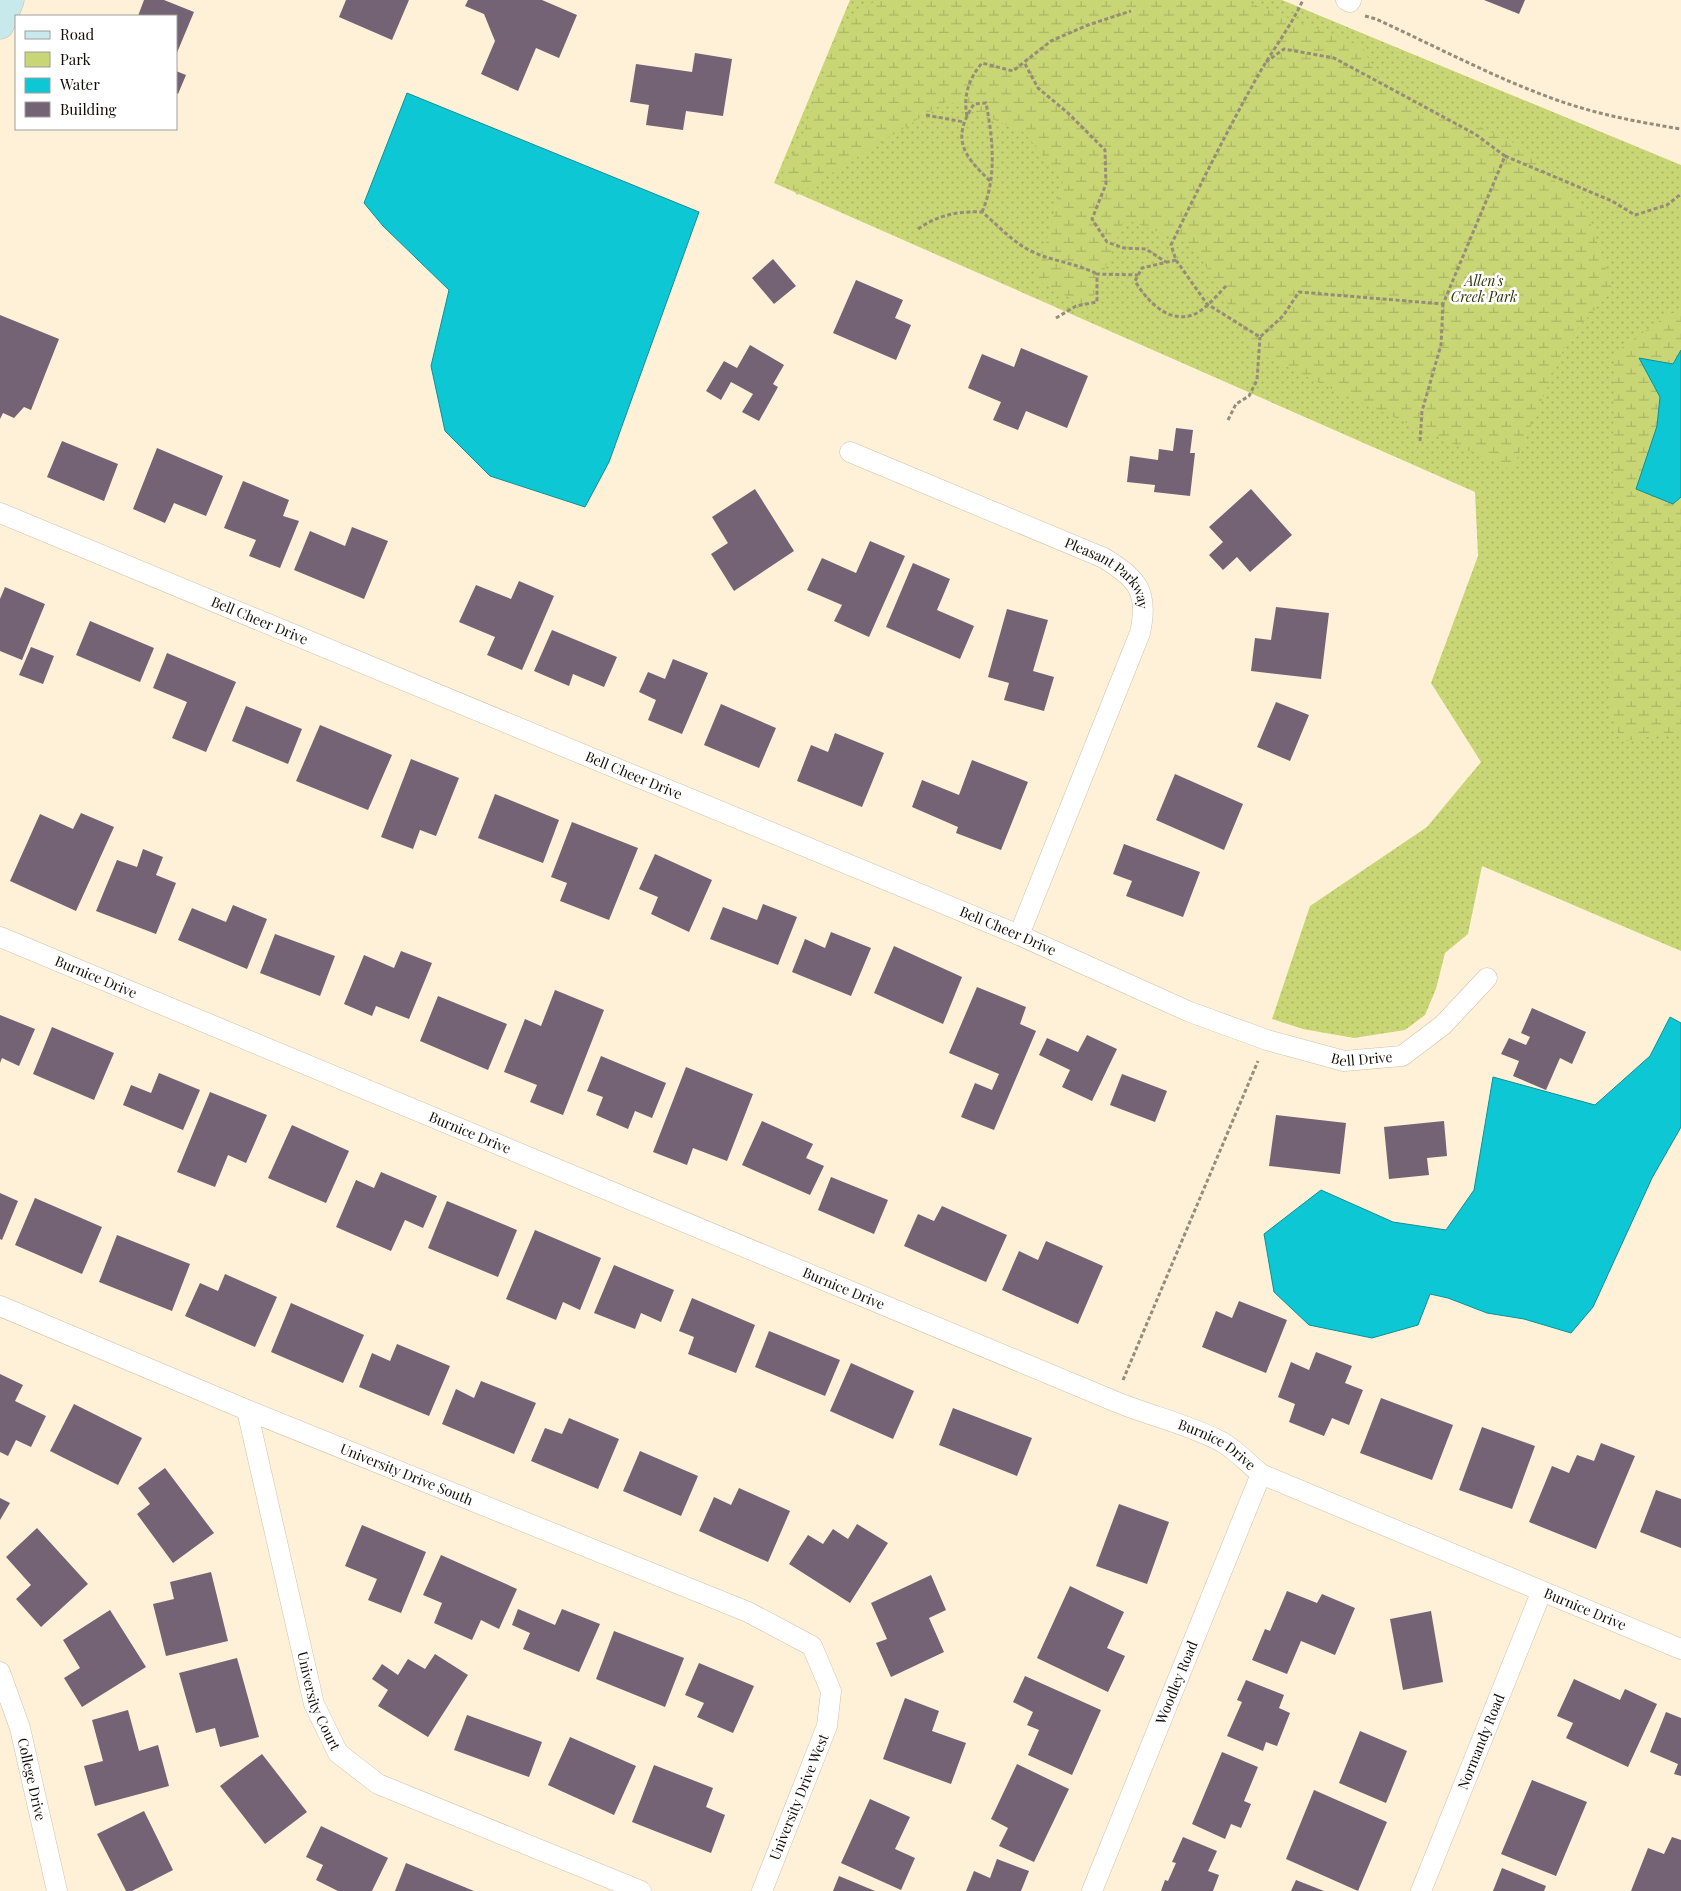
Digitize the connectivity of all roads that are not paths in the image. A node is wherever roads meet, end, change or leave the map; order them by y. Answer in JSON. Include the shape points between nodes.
{"nodes":[{"id":1,"x":10,"y":0,"type":"edge"},
{"id":2,"x":0,"y":25,"type":"edge"},
{"id":3,"x":850,"y":452,"type":"dead end"},
{"id":4,"x":0,"y":513,"type":"edge"},
{"id":5,"x":1020,"y":935,"type":"junction"},
{"id":6,"x":0,"y":937,"type":"edge"},
{"id":7,"x":1487,"y":978,"type":"dead end"},
{"id":8,"x":1266,"y":1040,"type":"joint"},
{"id":9,"x":0,"y":1306,"type":"edge"},
{"id":10,"x":246,"y":1410,"type":"junction"},
{"id":11,"x":1261,"y":1474,"type":"junction"},
{"id":12,"x":1541,"y":1592,"type":"junction"},
{"id":13,"x":812,"y":1646,"type":"joint"},
{"id":14,"x":1681,"y":1649,"type":"edge"},
{"id":15,"x":0,"y":1672,"type":"edge"},
{"id":16,"x":57,"y":1891,"type":"edge"},
{"id":17,"x":642,"y":1891,"type":"edge"},
{"id":18,"x":762,"y":1891,"type":"edge"},
{"id":19,"x":1092,"y":1891,"type":"edge"},
{"id":20,"x":1421,"y":1891,"type":"edge"}],
"edges":[{"from":1,"to":2,"type":"main road"},
{"from":3,"to":5,"type":"street","name":"Pleasant Parkway","via":[[1104,558],[1123,570],[1140,587],[1145,613],[1140,633]]},
{"from":4,"to":5,"type":"street","name":"Bell Cheer Drive"},
{"from":5,"to":8,"type":"street","name":"Bell Cheer Drive","via":[[1190,1012]]},
{"from":6,"to":11,"type":"street","name":"Burnice Drive","via":[[1114,1401],[1184,1425],[1224,1443]]},
{"from":7,"to":8,"type":"street","name":"Bell Drive","via":[[1443,1025],[1402,1056],[1344,1061]]},
{"from":9,"to":10,"type":"street","name":"University Drive South"},
{"from":10,"to":13,"type":"street","name":"University Drive South","via":[[748,1612]]},
{"from":10,"to":17,"type":"street","name":"University Court","via":[[314,1704],[338,1753],[378,1784]]},
{"from":11,"to":12,"type":"street","name":"Burnice Drive"},
{"from":11,"to":19,"type":"street","name":"Woodley Road"},
{"from":12,"to":14,"type":"street","name":"Burnice Drive"},
{"from":12,"to":20,"type":"street","name":"Normandy Road"},
{"from":13,"to":18,"type":"street","name":"University Drive West","via":[[831,1691],[828,1726]]},
{"from":15,"to":16,"type":"street","name":"College Drive","via":[[20,1728]]}]}
